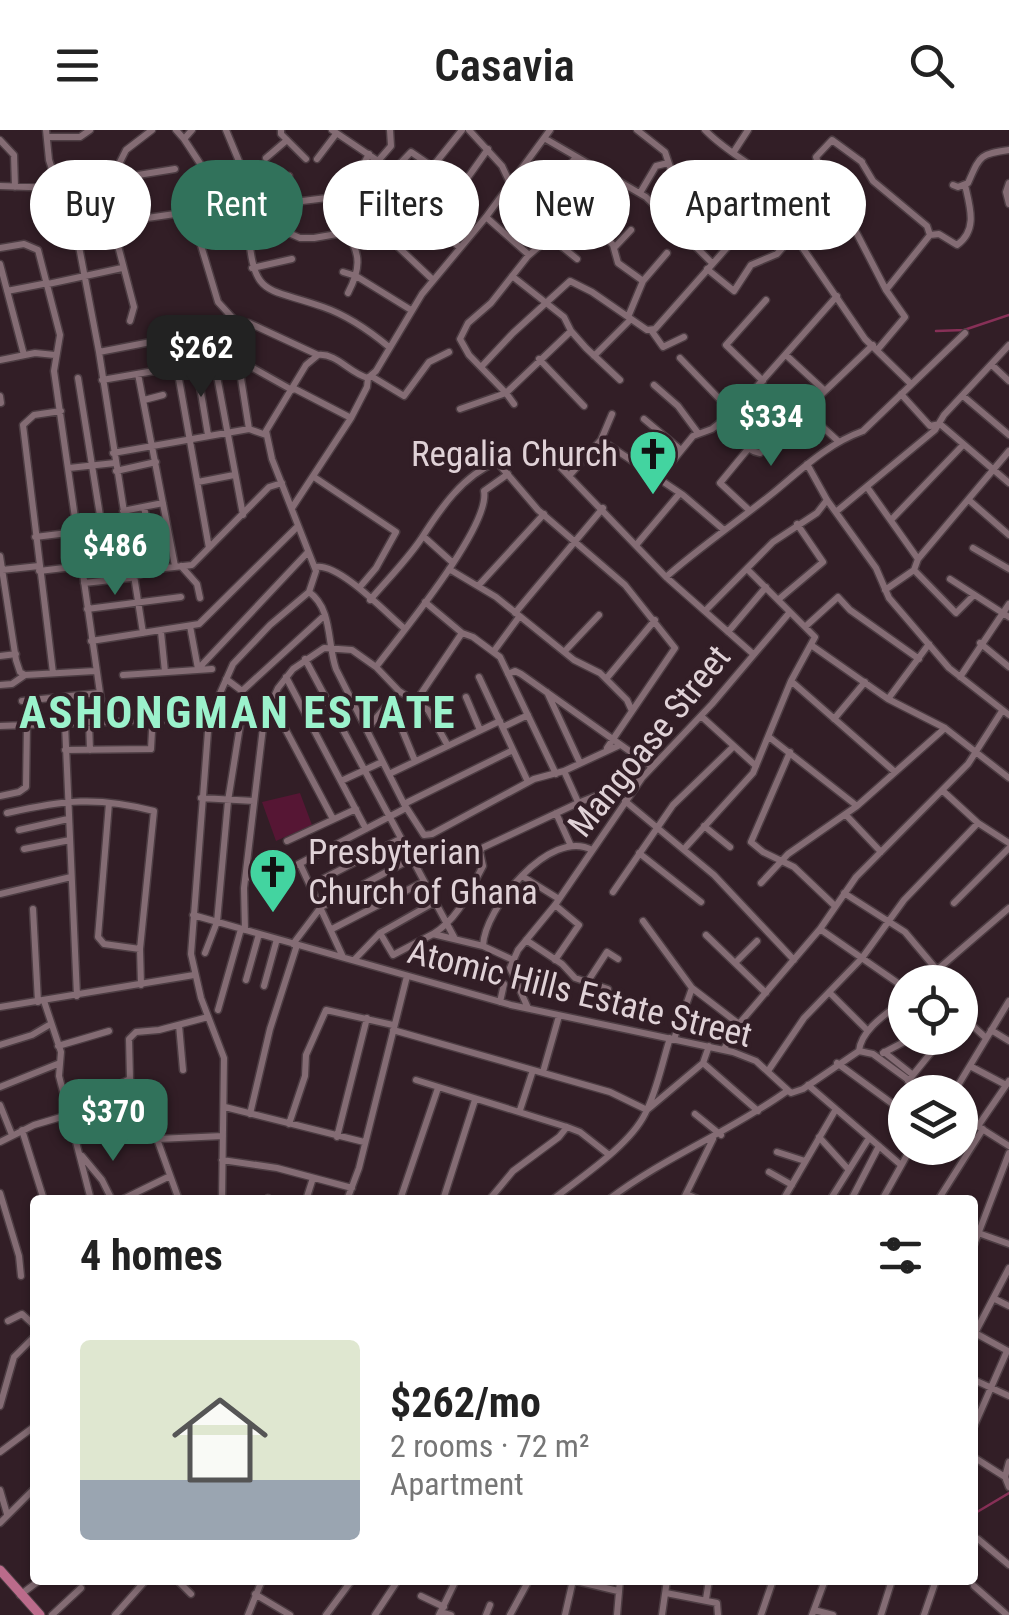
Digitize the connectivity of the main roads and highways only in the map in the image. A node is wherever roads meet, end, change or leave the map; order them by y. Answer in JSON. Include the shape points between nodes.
{"nodes":[{"id":1,"x":0,"y":1570,"type":"edge"},
{"id":2,"x":40,"y":1615,"type":"edge"}],
"edges":[{"from":1,"to":2,"type":"main road"}]}
